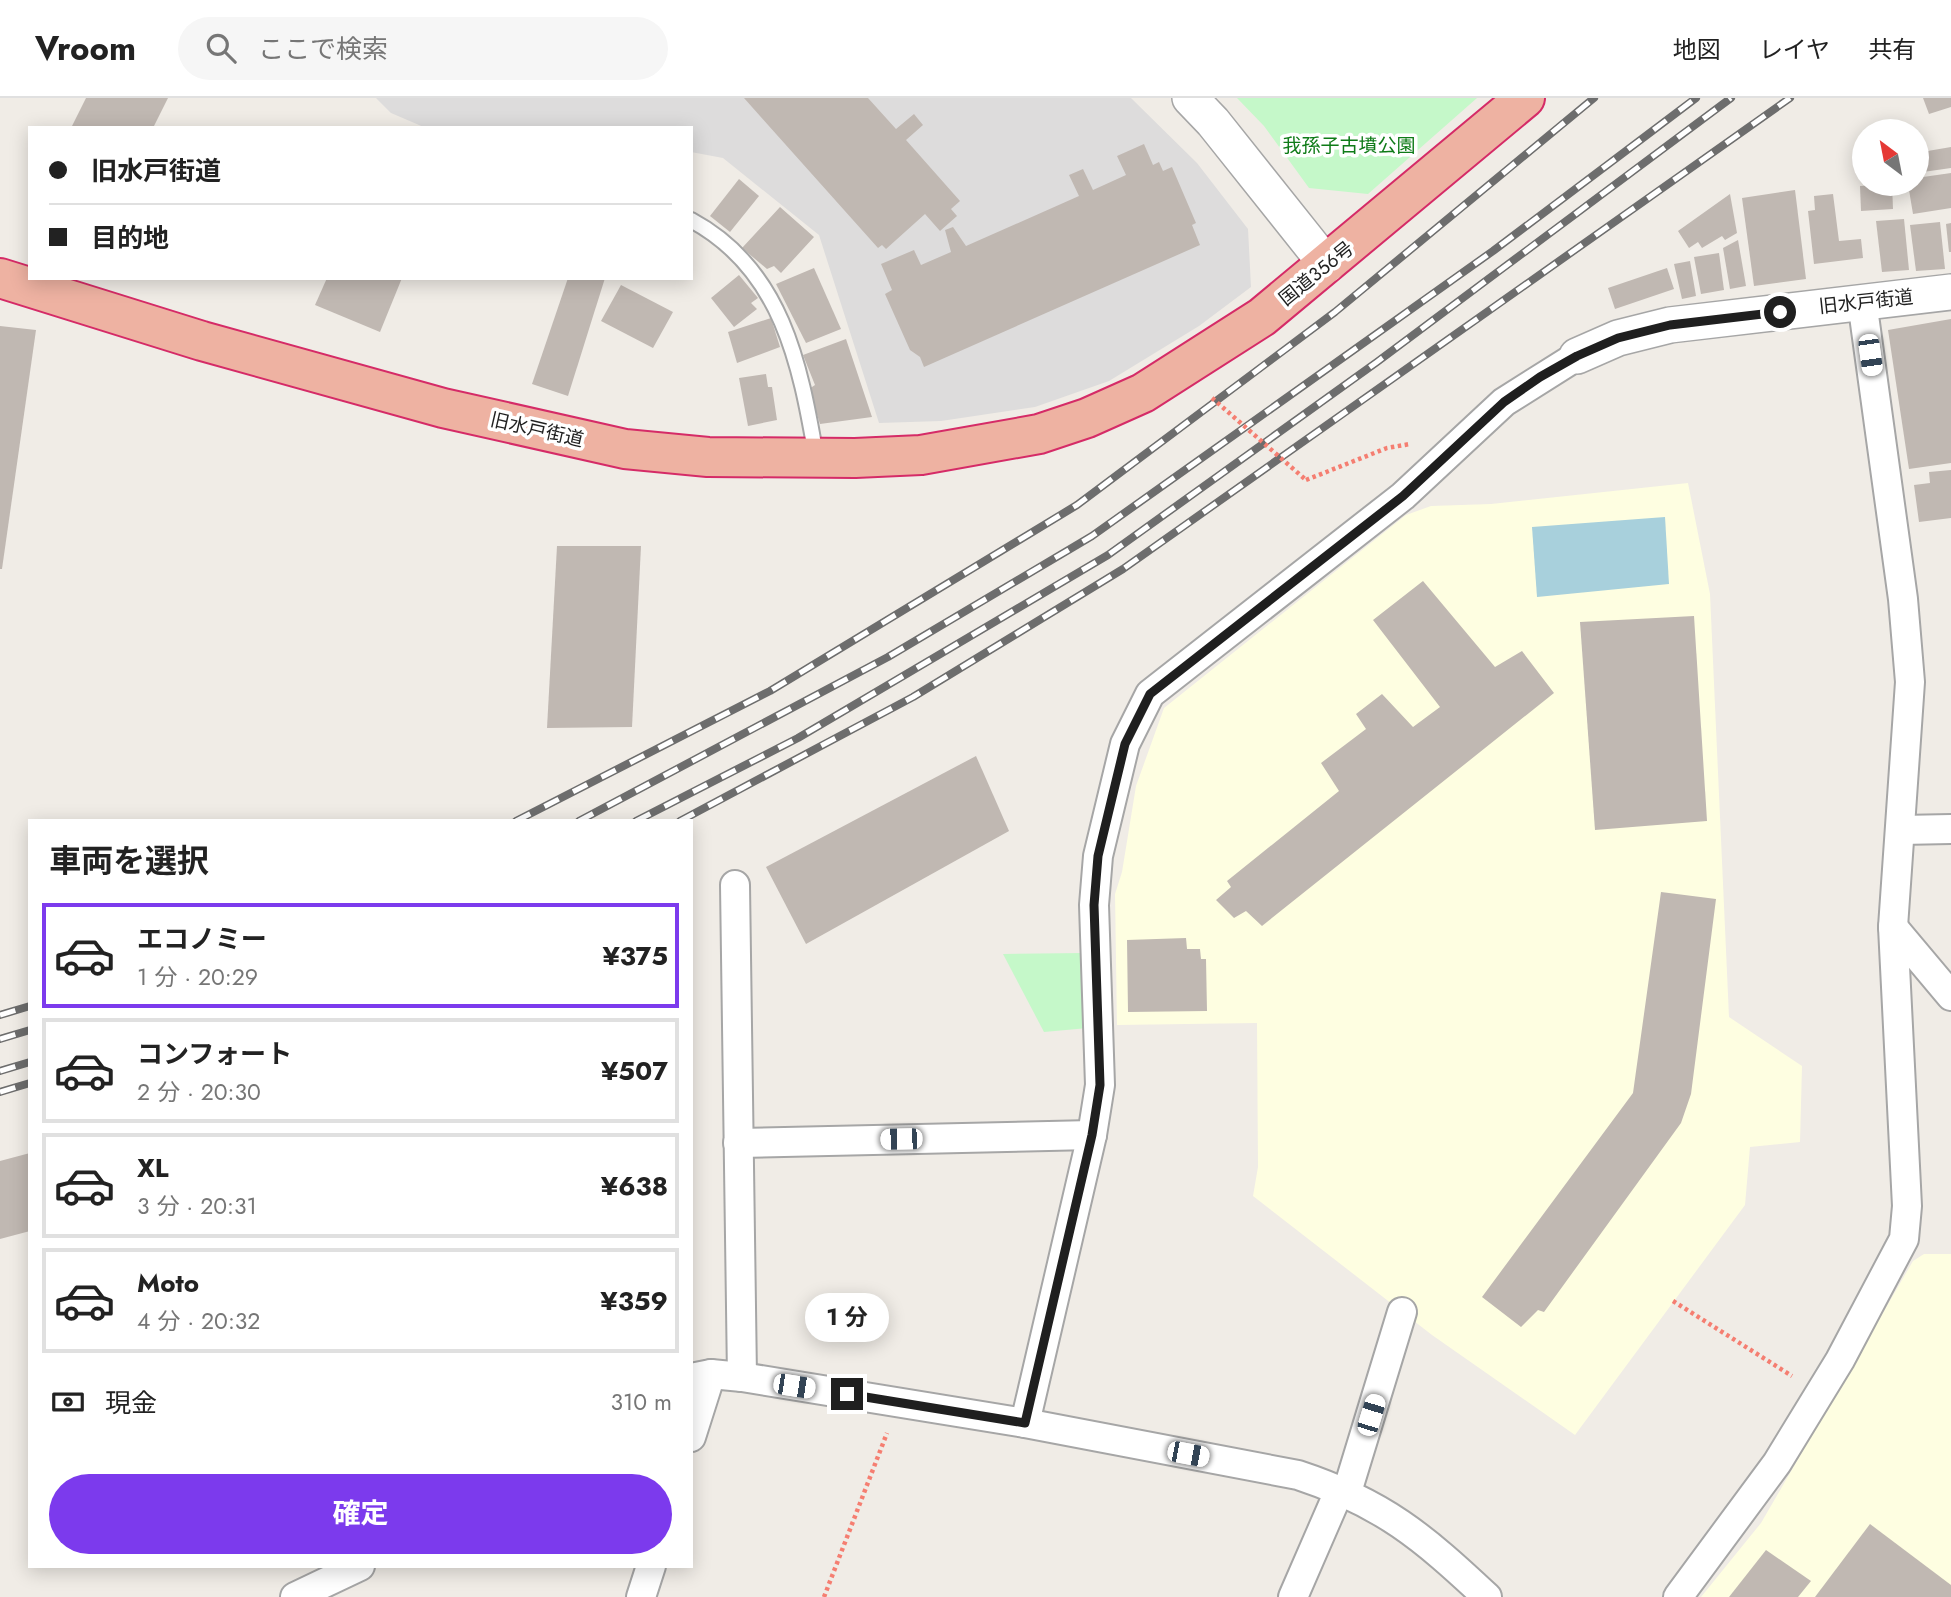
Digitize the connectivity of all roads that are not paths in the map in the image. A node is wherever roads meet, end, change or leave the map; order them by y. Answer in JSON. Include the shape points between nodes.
{"nodes":[{"id":1,"x":1190,"y":98,"type":"edge"},
{"id":2,"x":1525,"y":98,"type":"edge"},
{"id":3,"x":693,"y":221,"type":"edge"},
{"id":4,"x":1327,"y":265,"type":"junction"},
{"id":5,"x":0,"y":278,"type":"edge"},
{"id":6,"x":1951,"y":292,"type":"edge"},
{"id":7,"x":1862,"y":301,"type":"junction"},
{"id":8,"x":1577,"y":356,"type":"joint"},
{"id":9,"x":1087,"y":418,"type":"joint"},
{"id":10,"x":817,"y":458,"type":"junction"},
{"id":11,"x":1951,"y":829,"type":"edge"},
{"id":12,"x":1900,"y":830,"type":"junction"},
{"id":13,"x":735,"y":885,"type":"dead end"},
{"id":14,"x":1893,"y":927,"type":"junction"},
{"id":15,"x":1951,"y":996,"type":"edge"},
{"id":16,"x":1092,"y":1135,"type":"junction"},
{"id":17,"x":738,"y":1143,"type":"junction"},
{"id":18,"x":1402,"y":1312,"type":"dead end"},
{"id":19,"x":701,"y":1376,"type":"edge"},
{"id":20,"x":742,"y":1377,"type":"junction"},
{"id":21,"x":1025,"y":1423,"type":"junction"},
{"id":22,"x":693,"y":1425,"type":"edge"},
{"id":23,"x":1343,"y":1490,"type":"junction"},
{"id":24,"x":356,"y":1568,"type":"edge"},
{"id":25,"x":650,"y":1568,"type":"edge"},
{"id":26,"x":295,"y":1597,"type":"edge"},
{"id":27,"x":641,"y":1597,"type":"edge"},
{"id":28,"x":1293,"y":1597,"type":"edge"},
{"id":29,"x":1487,"y":1597,"type":"edge"},
{"id":30,"x":1678,"y":1597,"type":"edge"}],
"edges":[{"from":1,"to":4,"type":"street"},
{"from":2,"to":4,"type":"highway","name":"国道356号"},
{"from":3,"to":10,"type":"lane","via":[[739,257],[777,306],[807,405]]},
{"from":4,"to":9,"type":"highway","name":"国道356号","via":[[1205,355],[1143,393]]},
{"from":5,"to":10,"type":"highway","name":"旧水戸街道","via":[[202,341],[443,408],[612,446],[708,457]]},
{"from":6,"to":7,"type":"street","name":"旧水戸街道"},
{"from":7,"to":8,"type":"street","name":"旧水戸街道","via":[[1670,325],[1618,338]]},
{"from":7,"to":12,"type":"street","via":[[1910,682]]},
{"from":8,"to":16,"type":"street","via":[[1504,402],[1403,496],[1150,694],[1125,744],[1098,856],[1094,905],[1100,1085]]},
{"from":9,"to":10,"type":"highway","name":"旧水戸街道","via":[[978,447],[921,455]]},
{"from":11,"to":12,"type":"street"},
{"from":12,"to":14,"type":"street"},
{"from":13,"to":17,"type":"street"},
{"from":14,"to":15,"type":"street"},
{"from":14,"to":30,"type":"street","via":[[1907,1206],[1904,1239],[1777,1463]]},
{"from":16,"to":17,"type":"street"},
{"from":16,"to":21,"type":"street"},
{"from":17,"to":20,"type":"street"},
{"from":18,"to":23,"type":"street"},
{"from":19,"to":20,"type":"street"},
{"from":19,"to":22,"type":"street"},
{"from":20,"to":21,"type":"street"},
{"from":21,"to":23,"type":"street","via":[[1298,1475]]},
{"from":23,"to":28,"type":"street"},
{"from":23,"to":29,"type":"street","via":[[1385,1511],[1435,1548]]},
{"from":24,"to":26,"type":"street"},
{"from":25,"to":27,"type":"street"}]}
